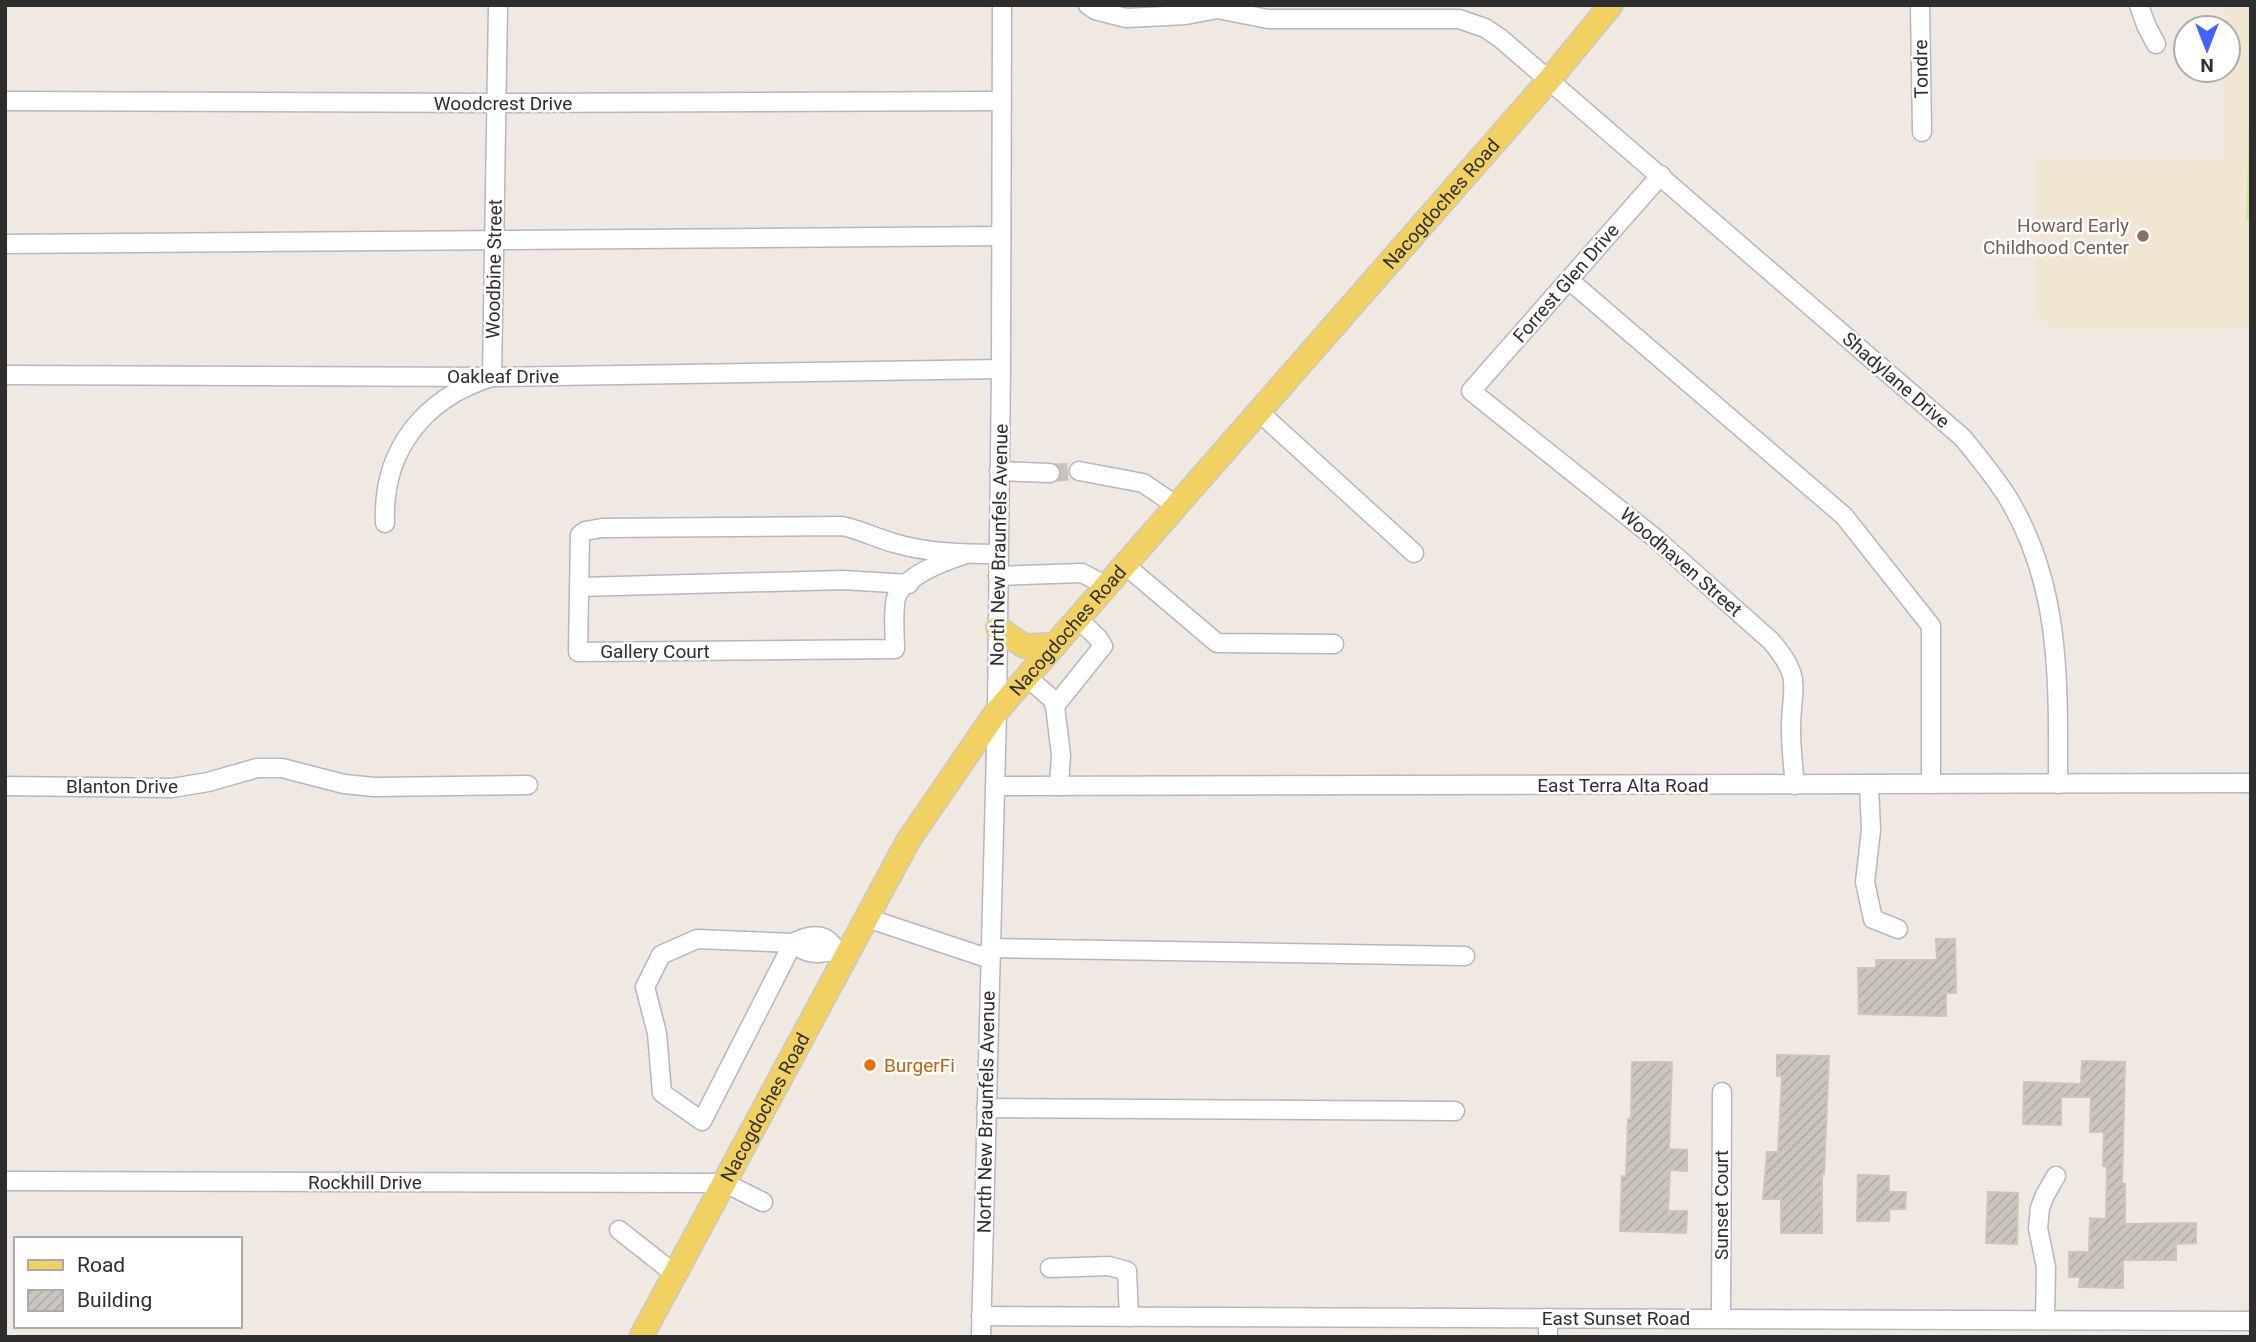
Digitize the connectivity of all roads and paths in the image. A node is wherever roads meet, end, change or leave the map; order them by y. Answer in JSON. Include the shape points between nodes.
{"nodes":[{"id":1,"x":498,"y":5,"type":"edge"},
{"id":2,"x":1002,"y":5,"type":"edge"},
{"id":3,"x":1088,"y":5,"type":"edge"},
{"id":4,"x":1611,"y":5,"type":"edge"},
{"id":5,"x":1920,"y":5,"type":"edge"},
{"id":6,"x":2139,"y":5,"type":"edge"},
{"id":7,"x":2156,"y":44,"type":"dead end"},
{"id":8,"x":1550,"y":79,"type":"junction"},
{"id":9,"x":5,"y":101,"type":"edge"},
{"id":10,"x":1001,"y":101,"type":"junction"},
{"id":11,"x":498,"y":103,"type":"junction"},
{"id":12,"x":1922,"y":132,"type":"dead end"},
{"id":13,"x":1661,"y":175,"type":"junction"},
{"id":14,"x":1001,"y":236,"type":"junction"},
{"id":15,"x":495,"y":240,"type":"junction"},
{"id":16,"x":5,"y":244,"type":"edge"},
{"id":17,"x":1569,"y":280,"type":"junction"},
{"id":18,"x":1001,"y":369,"type":"junction"},
{"id":19,"x":5,"y":375,"type":"edge"},
{"id":20,"x":492,"y":377,"type":"junction"},
{"id":21,"x":1471,"y":391,"type":"joint"},
{"id":22,"x":1259,"y":412,"type":"junction"},
{"id":23,"x":999,"y":471,"type":"junction"},
{"id":24,"x":1079,"y":471,"type":"tunnel mouth"},
{"id":25,"x":1051,"y":473,"type":"tunnel mouth"},
{"id":26,"x":1177,"y":506,"type":"junction"},
{"id":27,"x":384,"y":523,"type":"dead end"},
{"id":28,"x":1414,"y":553,"type":"dead end"},
{"id":29,"x":966,"y":554,"type":"junction"},
{"id":30,"x":998,"y":554,"type":"junction"},
{"id":31,"x":1125,"y":565,"type":"junction"},
{"id":32,"x":998,"y":576,"type":"junction"},
{"id":33,"x":909,"y":584,"type":"junction"},
{"id":34,"x":1107,"y":586,"type":"junction"},
{"id":35,"x":579,"y":587,"type":"junction"},
{"id":36,"x":1078,"y":619,"type":"junction"},
{"id":37,"x":998,"y":628,"type":"junction"},
{"id":38,"x":1334,"y":644,"type":"dead end"},
{"id":39,"x":1055,"y":645,"type":"junction"},
{"id":40,"x":1027,"y":677,"type":"junction"},
{"id":41,"x":1055,"y":706,"type":"junction"},
{"id":42,"x":997,"y":711,"type":"junction"},
{"id":43,"x":2251,"y":783,"type":"edge"},
{"id":44,"x":1931,"y":784,"type":"junction"},
{"id":45,"x":2058,"y":784,"type":"junction"},
{"id":46,"x":528,"y":785,"type":"dead end"},
{"id":47,"x":1795,"y":785,"type":"junction"},
{"id":48,"x":1869,"y":785,"type":"junction"},
{"id":49,"x":5,"y":786,"type":"edge"},
{"id":50,"x":995,"y":786,"type":"junction"},
{"id":51,"x":1059,"y":786,"type":"junction"},
{"id":52,"x":867,"y":918,"type":"junction"},
{"id":53,"x":1898,"y":929,"type":"dead end"},
{"id":54,"x":793,"y":943,"type":"junction"},
{"id":55,"x":990,"y":953,"type":"junction"},
{"id":56,"x":839,"y":956,"type":"junction"},
{"id":57,"x":1465,"y":956,"type":"dead end"},
{"id":58,"x":1722,"y":1092,"type":"dead end"},
{"id":59,"x":986,"y":1108,"type":"junction"},
{"id":60,"x":1455,"y":1111,"type":"dead end"},
{"id":61,"x":2056,"y":1176,"type":"dead end"},
{"id":62,"x":5,"y":1181,"type":"edge"},
{"id":63,"x":725,"y":1183,"type":"junction"},
{"id":64,"x":763,"y":1202,"type":"dead end"},
{"id":65,"x":619,"y":1230,"type":"dead end"},
{"id":66,"x":1050,"y":1268,"type":"dead end"},
{"id":67,"x":676,"y":1273,"type":"junction"},
{"id":68,"x":981,"y":1316,"type":"junction"},
{"id":69,"x":1129,"y":1317,"type":"junction"},
{"id":70,"x":1548,"y":1318,"type":"junction"},
{"id":71,"x":1579,"y":1318,"type":"junction"},
{"id":72,"x":1721,"y":1318,"type":"junction"},
{"id":73,"x":2045,"y":1320,"type":"junction"},
{"id":74,"x":2251,"y":1321,"type":"edge"},
{"id":75,"x":641,"y":1337,"type":"edge"},
{"id":76,"x":981,"y":1337,"type":"edge"},
{"id":77,"x":1548,"y":1337,"type":"edge"},
{"id":78,"x":1578,"y":1337,"type":"edge"}],
"edges":[{"from":1,"to":11,"type":"street","name":"Woodbine Street"},
{"from":2,"to":10,"type":"street","name":"North New Braunfels Avenue"},
{"from":3,"to":8,"type":"street","name":"Shadylane Drive","via":[[1126,18],[1217,9],[1268,19],[1459,19],[1485,28]]},
{"from":4,"to":8,"type":"main road","name":"Nacogdoches Road"},
{"from":5,"to":12,"type":"street","name":"Tondre"},
{"from":6,"to":7,"type":"street"},
{"from":8,"to":13,"type":"street","name":"Shadylane Drive"},
{"from":8,"to":22,"type":"main road","name":"Nacogdoches Road"},
{"from":9,"to":11,"type":"street","name":"Woodcrest Drive"},
{"from":10,"to":11,"type":"street","name":"Woodcrest Drive"},
{"from":10,"to":14,"type":"street","name":"North New Braunfels Avenue"},
{"from":11,"to":15,"type":"street","name":"Woodbine Street"},
{"from":13,"to":17,"type":"street","name":"Forrest Glen Drive"},
{"from":13,"to":45,"type":"street","name":"Shadylane Drive","via":[[1963,438],[2008,498],[2035,553],[2053,626]]},
{"from":14,"to":15,"type":"street"},
{"from":14,"to":18,"type":"street","name":"North New Braunfels Avenue"},
{"from":15,"to":16,"type":"street"},
{"from":15,"to":20,"type":"street","name":"Woodbine Street"},
{"from":17,"to":21,"type":"street","name":"Forrest Glen Drive"},
{"from":17,"to":44,"type":"street","via":[[1844,516],[1931,626]]},
{"from":18,"to":20,"type":"street","name":"Oakleaf Drive"},
{"from":18,"to":23,"type":"street","name":"North New Braunfels Avenue"},
{"from":19,"to":20,"type":"street","name":"Oakleaf Drive"},
{"from":20,"to":27,"type":"street","via":[[444,398],[413,428],[388,480]]},
{"from":21,"to":47,"type":"street","name":"Woodhaven Street","via":[[1655,538],[1772,640],[1793,674]]},
{"from":22,"to":26,"type":"main road","name":"Nacogdoches Road"},
{"from":22,"to":28,"type":"street"},
{"from":23,"to":25,"type":"street"},
{"from":23,"to":30,"type":"street","name":"North New Braunfels Avenue"},
{"from":24,"to":26,"type":"street","via":[[1143,483]]},
{"from":26,"to":31,"type":"main road","name":"Nacogdoches Road"},
{"from":29,"to":30,"type":"street","name":"Gallery Court"},
{"from":29,"to":33,"type":"street","name":"Gallery Court"},
{"from":29,"to":35,"type":"street","name":"Gallery Court","via":[[896,544],[842,526],[602,528],[580,536]]},
{"from":30,"to":32,"type":"street","name":"North New Braunfels Avenue"},
{"from":31,"to":34,"type":"main road","name":"Nacogdoches Road"},
{"from":31,"to":38,"type":"street","via":[[1217,643]]},
{"from":32,"to":34,"type":"street","via":[[1082,573]]},
{"from":32,"to":37,"type":"street","name":"North New Braunfels Avenue"},
{"from":33,"to":35,"type":"street","via":[[843,580]]},
{"from":33,"to":35,"type":"street","name":"Gallery Court","via":[[895,602],[895,649],[578,652]]},
{"from":34,"to":36,"type":"main road","name":"Nacogdoches Road"},
{"from":36,"to":39,"type":"main road","name":"Nacogdoches Road"},
{"from":36,"to":41,"type":"street","via":[[1103,646]]},
{"from":37,"to":39,"type":"main road","via":[[1024,646]]},
{"from":37,"to":42,"type":"street","name":"North New Braunfels Avenue"},
{"from":39,"to":40,"type":"main road","name":"Nacogdoches Road"},
{"from":40,"to":41,"type":"street"},
{"from":40,"to":42,"type":"main road","name":"Nacogdoches Road"},
{"from":41,"to":51,"type":"street","via":[[1061,755]]},
{"from":42,"to":50,"type":"street","name":"North New Braunfels Avenue"},
{"from":42,"to":52,"type":"main road","name":"Nacogdoches Road","via":[[908,841]]},
{"from":43,"to":45,"type":"street","name":"East Terra Alta Road"},
{"from":44,"to":45,"type":"street","name":"East Terra Alta Road"},
{"from":44,"to":48,"type":"street","name":"East Terra Alta Road"},
{"from":46,"to":49,"type":"street","name":"Blanton Drive","via":[[374,787],[282,768],[257,768],[172,788]]},
{"from":47,"to":48,"type":"street","name":"East Terra Alta Road"},
{"from":47,"to":51,"type":"street","name":"East Terra Alta Road"},
{"from":48,"to":53,"type":"street","via":[[1868,902],[1873,919]]},
{"from":50,"to":51,"type":"street","name":"East Terra Alta Road"},
{"from":50,"to":55,"type":"street","name":"North New Braunfels Avenue"},
{"from":52,"to":55,"type":"street"},
{"from":52,"to":56,"type":"main road","name":"Nacogdoches Road"},
{"from":54,"to":54,"type":"street","via":[[781,967],[702,1121],[662,1093],[657,1033],[645,987],[656,965],[662,955],[697,939]]},
{"from":54,"to":56,"type":"street","via":[[805,936],[822,938],[832,943]]},
{"from":55,"to":57,"type":"street"},
{"from":55,"to":59,"type":"street","name":"North New Braunfels Avenue"},
{"from":56,"to":63,"type":"main road","name":"Nacogdoches Road"},
{"from":58,"to":72,"type":"street","name":"Sunset Court"},
{"from":59,"to":60,"type":"street"},
{"from":59,"to":68,"type":"street","name":"North New Braunfels Avenue"},
{"from":61,"to":73,"type":"street","via":[[2040,1208],[2038,1228],[2046,1267]]},
{"from":62,"to":63,"type":"street","name":"Rockhill Drive"},
{"from":63,"to":64,"type":"street"},
{"from":63,"to":67,"type":"main road","name":"Nacogdoches Road"},
{"from":65,"to":67,"type":"street"},
{"from":66,"to":69,"type":"street","via":[[1109,1266],[1127,1272]]},
{"from":67,"to":75,"type":"main road","name":"Nacogdoches Road"},
{"from":68,"to":69,"type":"street","name":"East Sunset Road"},
{"from":68,"to":76,"type":"street","name":"North New Braunfels Avenue"},
{"from":69,"to":70,"type":"street","name":"East Sunset Road"},
{"from":70,"to":71,"type":"street","name":"East Sunset Road"},
{"from":70,"to":77,"type":"street"},
{"from":71,"to":72,"type":"street","name":"East Sunset Road"},
{"from":71,"to":78,"type":"street"},
{"from":72,"to":73,"type":"street","name":"East Sunset Road"},
{"from":73,"to":74,"type":"street","name":"East Sunset Road"}]}
